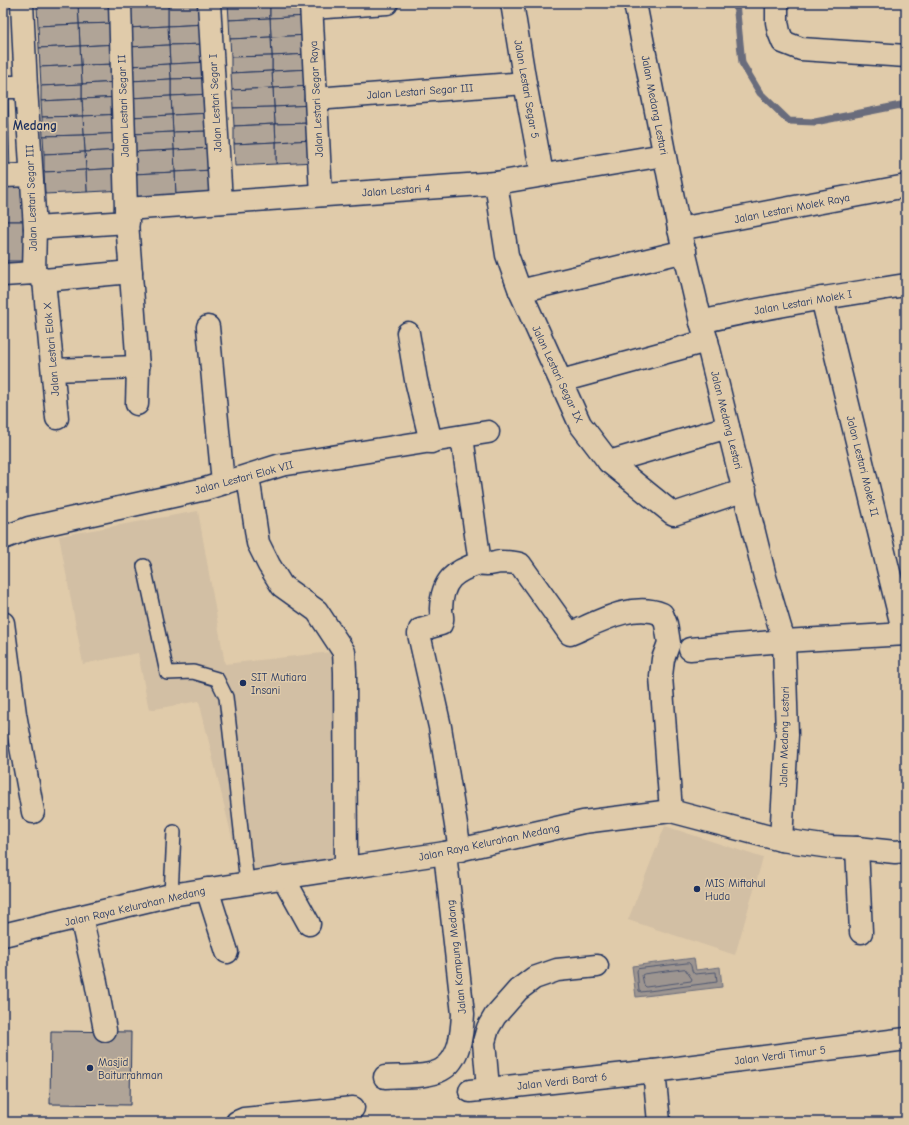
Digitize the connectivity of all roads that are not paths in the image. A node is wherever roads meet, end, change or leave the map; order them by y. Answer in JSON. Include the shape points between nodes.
{"nodes":[{"id":1,"x":22,"y":3,"type":"edge"},
{"id":2,"x":120,"y":3,"type":"edge"},
{"id":3,"x":209,"y":3,"type":"edge"},
{"id":4,"x":388,"y":3,"type":"edge"},
{"id":5,"x":512,"y":3,"type":"edge"},
{"id":6,"x":635,"y":3,"type":"edge"},
{"id":7,"x":777,"y":3,"type":"edge"},
{"id":8,"x":311,"y":6,"type":"edge"},
{"id":9,"x":906,"y":56,"type":"edge"},
{"id":10,"x":525,"y":83,"type":"junction"},
{"id":11,"x":3,"y":87,"type":"edge"},
{"id":12,"x":26,"y":87,"type":"junction"},
{"id":13,"x":316,"y":99,"type":"junction"},
{"id":14,"x":664,"y":155,"type":"junction"},
{"id":15,"x":542,"y":174,"type":"junction"},
{"id":16,"x":31,"y":175,"type":"junction"},
{"id":17,"x":3,"y":176,"type":"edge"},
{"id":18,"x":496,"y":183,"type":"junction"},
{"id":19,"x":906,"y":186,"type":"edge"},
{"id":20,"x":321,"y":195,"type":"junction"},
{"id":21,"x":220,"y":202,"type":"junction"},
{"id":22,"x":127,"y":216,"type":"junction"},
{"id":23,"x":35,"y":228,"type":"junction"},
{"id":24,"x":679,"y":229,"type":"junction"},
{"id":25,"x":685,"y":251,"type":"junction"},
{"id":26,"x":131,"y":272,"type":"junction"},
{"id":27,"x":3,"y":275,"type":"edge"},
{"id":28,"x":39,"y":277,"type":"junction"},
{"id":29,"x":906,"y":285,"type":"edge"},
{"id":30,"x":520,"y":291,"type":"junction"},
{"id":31,"x":822,"y":298,"type":"junction"},
{"id":32,"x":208,"y":327,"type":"dead end"},
{"id":33,"x":704,"y":332,"type":"junction"},
{"id":34,"x":408,"y":333,"type":"dead end"},
{"id":35,"x":138,"y":367,"type":"junction"},
{"id":36,"x":53,"y":370,"type":"junction"},
{"id":37,"x":561,"y":381,"type":"junction"},
{"id":38,"x":137,"y":404,"type":"dead end"},
{"id":39,"x":57,"y":418,"type":"dead end"},
{"id":40,"x":728,"y":427,"type":"junction"},
{"id":41,"x":488,"y":432,"type":"dead end"},
{"id":42,"x":462,"y":437,"type":"junction"},
{"id":43,"x":430,"y":442,"type":"junction"},
{"id":44,"x":609,"y":462,"type":"junction"},
{"id":45,"x":248,"y":476,"type":"junction"},
{"id":46,"x":223,"y":483,"type":"junction"},
{"id":47,"x":745,"y":490,"type":"junction"},
{"id":48,"x":3,"y":538,"type":"edge"},
{"id":49,"x":480,"y":563,"type":"junction"},
{"id":50,"x":144,"y":566,"type":"dead end"},
{"id":51,"x":3,"y":623,"type":"edge"},
{"id":52,"x":905,"y":634,"type":"edge"},
{"id":53,"x":784,"y":641,"type":"junction"},
{"id":54,"x":690,"y":649,"type":"dead end"},
{"id":55,"x":9,"y":716,"type":"edge"},
{"id":56,"x":671,"y":811,"type":"junction"},
{"id":57,"x":33,"y":812,"type":"dead end"},
{"id":58,"x":174,"y":832,"type":"dead end"},
{"id":59,"x":781,"y":840,"type":"junction"},
{"id":60,"x":857,"y":848,"type":"junction"},
{"id":61,"x":906,"y":851,"type":"edge"},
{"id":62,"x":453,"y":852,"type":"junction"},
{"id":63,"x":346,"y":868,"type":"junction"},
{"id":64,"x":283,"y":877,"type":"junction"},
{"id":65,"x":247,"y":882,"type":"junction"},
{"id":66,"x":207,"y":889,"type":"junction"},
{"id":67,"x":172,"y":895,"type":"junction"},
{"id":68,"x":81,"y":917,"type":"junction"},
{"id":69,"x":310,"y":924,"type":"dead end"},
{"id":70,"x":861,"y":932,"type":"dead end"},
{"id":71,"x":3,"y":935,"type":"edge"},
{"id":72,"x":227,"y":952,"type":"dead end"},
{"id":73,"x":597,"y":966,"type":"dead end"},
{"id":74,"x":105,"y":1030,"type":"dead end"},
{"id":75,"x":906,"y":1039,"type":"edge"},
{"id":76,"x":654,"y":1071,"type":"junction"},
{"id":77,"x":385,"y":1077,"type":"dead end"},
{"id":78,"x":353,"y":1108,"type":"dead end"},
{"id":79,"x":237,"y":1122,"type":"edge"},
{"id":80,"x":659,"y":1122,"type":"edge"}],
"edges":[{"from":1,"to":12,"type":"street","name":"Jalan Lestari Segar III"},
{"from":2,"to":22,"type":"street","name":"Jalan Lestari Segar II"},
{"from":3,"to":21,"type":"street","name":"Jalan Lestari Segar I"},
{"from":4,"to":8,"type":"street"},
{"from":5,"to":10,"type":"street","name":"Jalan Lestari Segar 5"},
{"from":6,"to":14,"type":"street","name":"Jalan Medang Lestari"},
{"from":7,"to":9,"type":"street","via":[[779,32],[783,42],[792,46]]},
{"from":8,"to":13,"type":"street","name":"Jalan Lestari Segar Raya"},
{"from":10,"to":13,"type":"street","name":"Jalan Lestari Segar III"},
{"from":10,"to":15,"type":"street","name":"Jalan Lestari Segar 5"},
{"from":11,"to":12,"type":"street"},
{"from":12,"to":16,"type":"street","name":"Jalan Lestari Segar III"},
{"from":13,"to":20,"type":"street","name":"Jalan Lestari Segar Raya"},
{"from":14,"to":15,"type":"street","name":"Jalan Lestari 4"},
{"from":14,"to":24,"type":"street","name":"Jalan Medang Lestari"},
{"from":15,"to":18,"type":"street","name":"Jalan Lestari 4"},
{"from":16,"to":17,"type":"street"},
{"from":16,"to":23,"type":"street","name":"Jalan Lestari Segar III"},
{"from":18,"to":20,"type":"street","name":"Jalan Lestari 4"},
{"from":18,"to":30,"type":"street","name":"Jalan Lestari Segar IX","via":[[506,255]]},
{"from":19,"to":24,"type":"street","name":"Jalan Lestari Molek Raya"},
{"from":20,"to":21,"type":"street","name":"Jalan Lestari 4"},
{"from":21,"to":22,"type":"street","name":"Jalan Lestari 4"},
{"from":22,"to":23,"type":"street","name":"Jalan Lestari 4"},
{"from":22,"to":26,"type":"street","name":"Jalan Lestari Segar II"},
{"from":23,"to":28,"type":"street","name":"Jalan Lestari Segar III"},
{"from":24,"to":25,"type":"street","name":"Jalan Medang Lestari"},
{"from":25,"to":30,"type":"street"},
{"from":25,"to":33,"type":"street","name":"Jalan Medang Lestari"},
{"from":26,"to":28,"type":"street"},
{"from":26,"to":35,"type":"street","name":"Jalan Lestari Segar II"},
{"from":27,"to":28,"type":"street"},
{"from":28,"to":36,"type":"street","name":"Jalan Lestari Elok X"},
{"from":29,"to":31,"type":"street","name":"Jalan Lestari Molek I"},
{"from":30,"to":37,"type":"street","name":"Jalan Lestari Segar IX"},
{"from":31,"to":33,"type":"street","name":"Jalan Lestari Molek I","via":[[724,316]]},
{"from":31,"to":52,"type":"street","name":"Jalan Lestari Molek II"},
{"from":32,"to":46,"type":"street"},
{"from":33,"to":37,"type":"street","name":"Jalan Lestari Molek I"},
{"from":33,"to":40,"type":"street","name":"Jalan Medang Lestari"},
{"from":34,"to":43,"type":"street"},
{"from":35,"to":36,"type":"street"},
{"from":35,"to":38,"type":"street","name":"Jalan Lestari Segar II"},
{"from":36,"to":39,"type":"street","name":"Jalan Lestari Elok X"},
{"from":37,"to":44,"type":"street","name":"Jalan Lestari Segar IX","via":[[580,424]]},
{"from":40,"to":44,"type":"street"},
{"from":40,"to":47,"type":"street","name":"Jalan Medang Lestari"},
{"from":41,"to":42,"type":"street","name":"Jalan Lestari Elok VII"},
{"from":42,"to":43,"type":"street","name":"Jalan Lestari Elok VII"},
{"from":42,"to":49,"type":"street"},
{"from":43,"to":45,"type":"street","name":"Jalan Lestari Elok VII","via":[[281,465]]},
{"from":44,"to":47,"type":"street","name":"Jalan Lestari Segar IX","via":[[674,514]]},
{"from":45,"to":46,"type":"street","name":"Jalan Lestari Elok VII"},
{"from":45,"to":63,"type":"street","via":[[258,543],[269,565],[282,586],[316,611],[344,652]]},
{"from":46,"to":48,"type":"street","name":"Jalan Lestari Elok VII","via":[[29,528]]},
{"from":47,"to":53,"type":"street","name":"Jalan Medang Lestari","via":[[765,577]]},
{"from":49,"to":56,"type":"street","via":[[520,564],[570,634],[622,613],[640,609],[662,614],[669,643],[663,659],[661,676]]},
{"from":49,"to":62,"type":"street","name":"Jalan Kampung Medang","via":[[453,575],[444,589],[442,623],[420,630],[419,634],[440,727]]},
{"from":50,"to":65,"type":"lane","via":[[167,673],[193,672],[217,679],[226,697]]},
{"from":51,"to":55,"type":"street"},
{"from":52,"to":53,"type":"street"},
{"from":53,"to":54,"type":"street"},
{"from":53,"to":59,"type":"street","name":"Jalan Medang Lestari","via":[[787,735]]},
{"from":55,"to":57,"type":"street"},
{"from":56,"to":59,"type":"street","name":"Jalan Raya Kelurahan Medang"},
{"from":56,"to":62,"type":"street","name":"Jalan Raya Kelurahan Medang","via":[[583,822]]},
{"from":58,"to":67,"type":"lane"},
{"from":59,"to":60,"type":"street","name":"Jalan Raya Kelurahan Medang"},
{"from":60,"to":61,"type":"street","name":"Jalan Raya Kelurahan Medang"},
{"from":60,"to":70,"type":"street"},
{"from":62,"to":63,"type":"street","name":"Jalan Raya Kelurahan Medang"},
{"from":62,"to":77,"type":"street","name":"Jalan Kampung Medang","via":[[463,1014],[457,1050],[442,1070],[416,1076]]},
{"from":63,"to":64,"type":"street","name":"Jalan Raya Kelurahan Medang"},
{"from":64,"to":65,"type":"street","name":"Jalan Raya Kelurahan Medang"},
{"from":64,"to":69,"type":"street"},
{"from":65,"to":66,"type":"street","name":"Jalan Raya Kelurahan Medang"},
{"from":66,"to":67,"type":"street","name":"Jalan Raya Kelurahan Medang"},
{"from":66,"to":72,"type":"street"},
{"from":67,"to":68,"type":"street","name":"Jalan Raya Kelurahan Medang"},
{"from":68,"to":71,"type":"street","name":"Jalan Raya Kelurahan Medang"},
{"from":68,"to":74,"type":"street"},
{"from":73,"to":76,"type":"street","name":"Jalan Verdi Barat 6","via":[[557,970],[534,978],[518,990],[488,1028],[479,1090]]},
{"from":75,"to":76,"type":"street","name":"Jalan Verdi Timur 5"},
{"from":76,"to":80,"type":"street"},
{"from":78,"to":79,"type":"street","via":[[244,1119]]}]}
